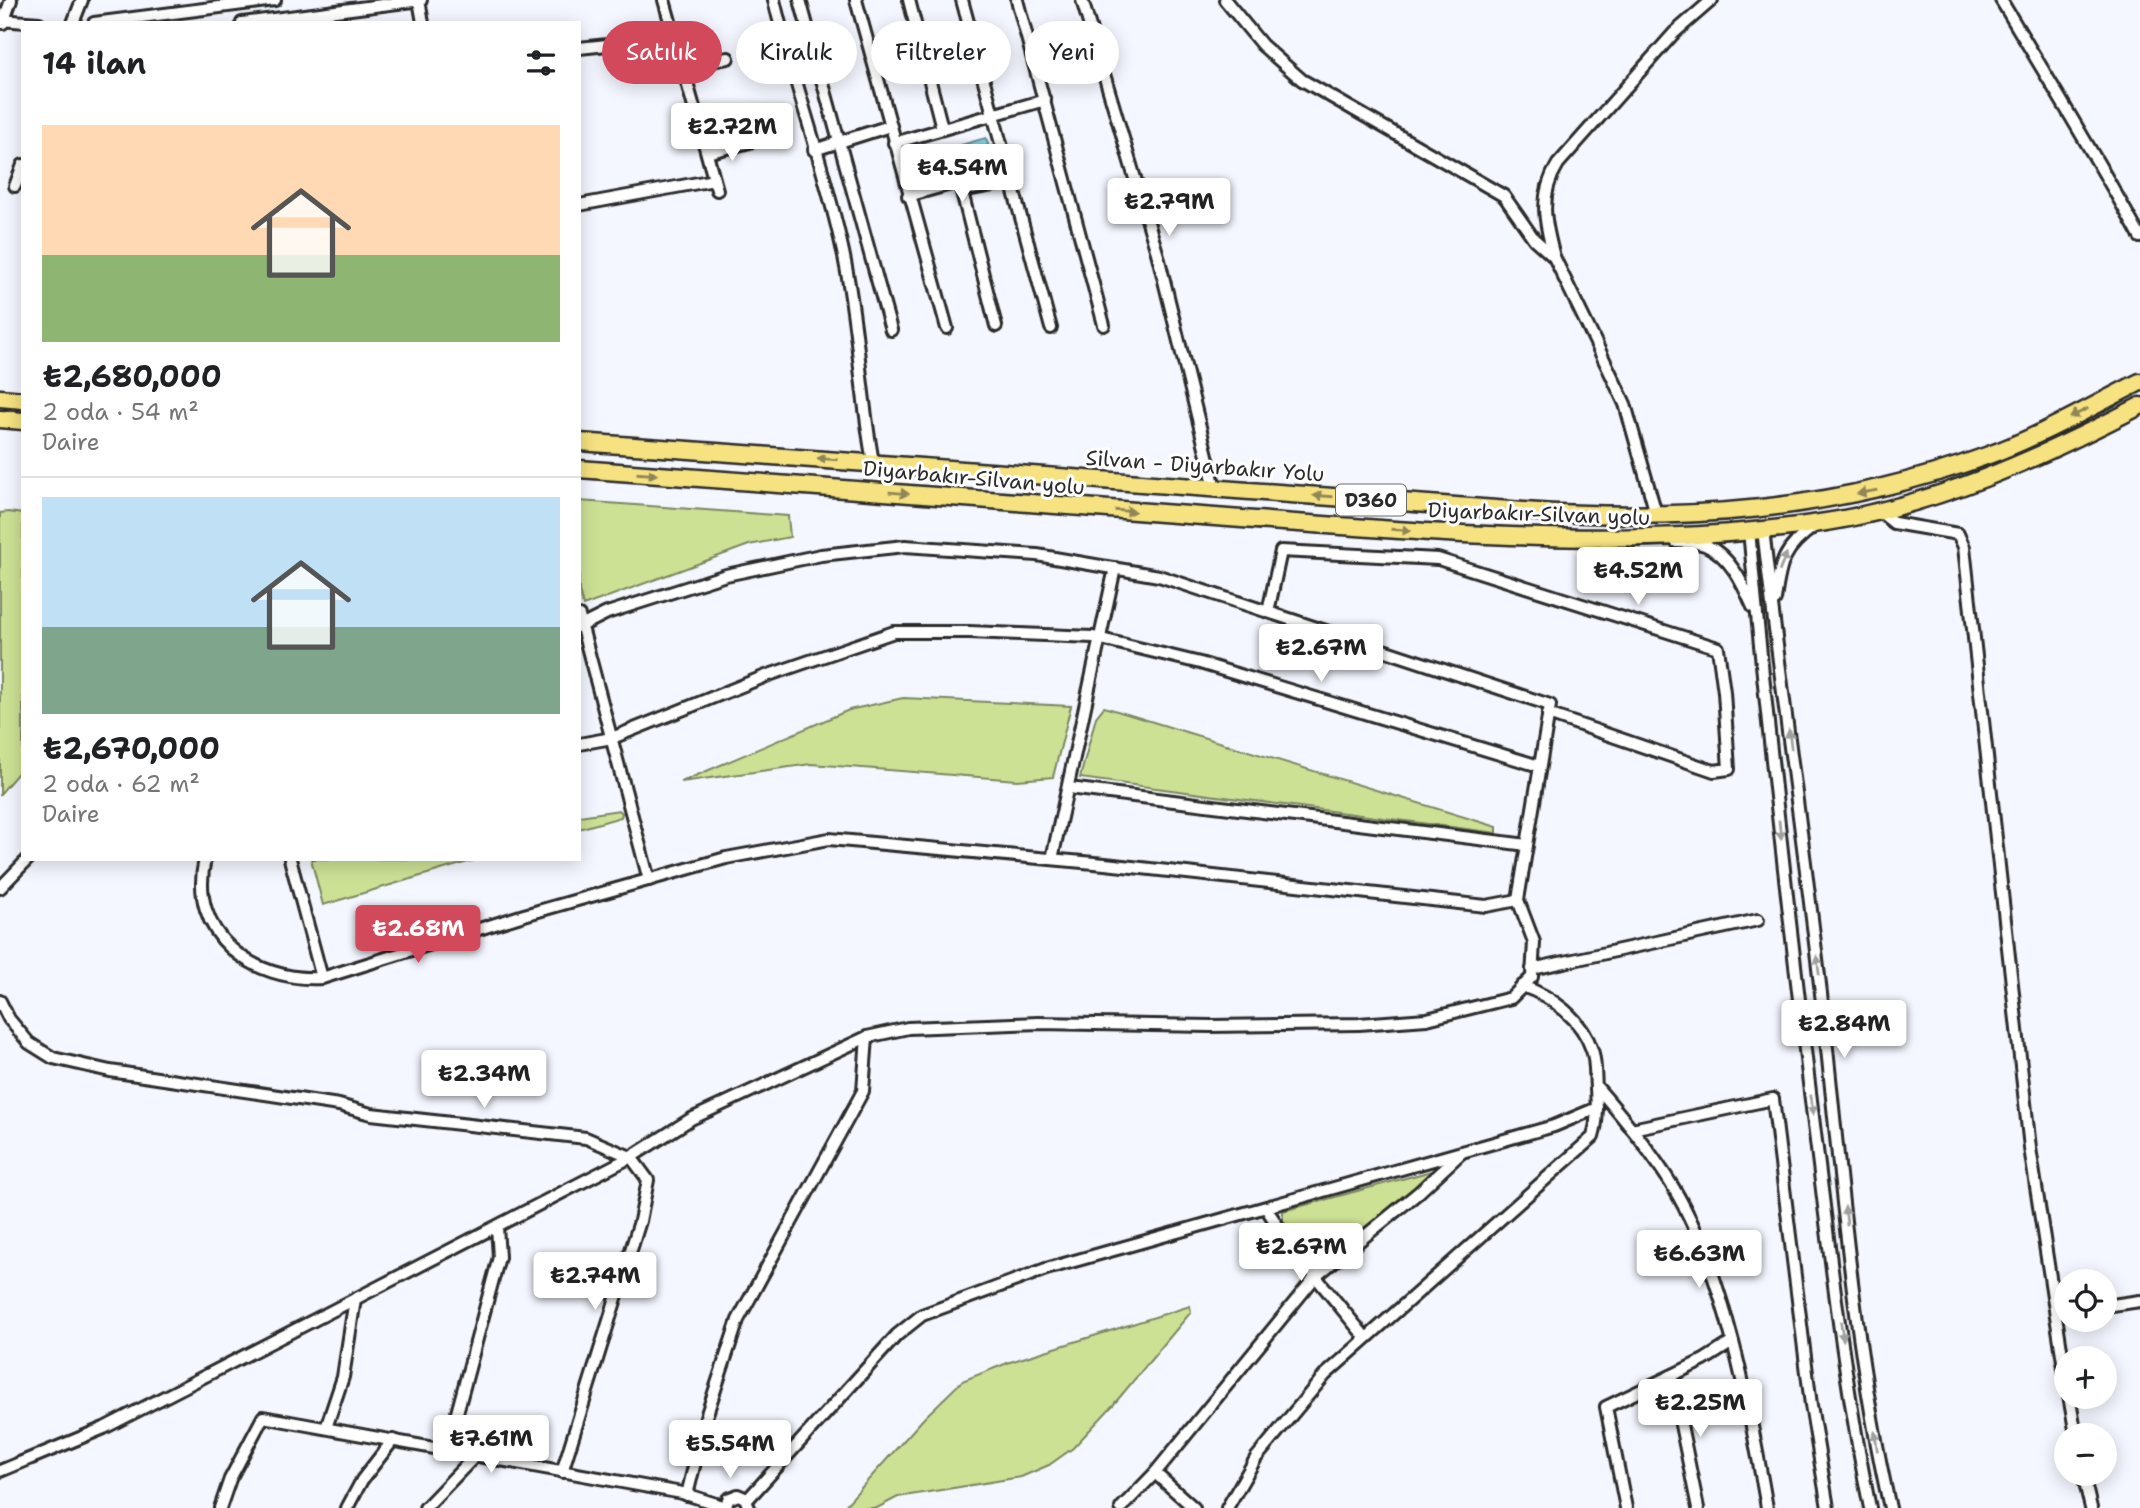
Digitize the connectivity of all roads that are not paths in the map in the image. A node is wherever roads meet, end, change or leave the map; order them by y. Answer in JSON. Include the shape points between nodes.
{"nodes":[{"id":1,"x":11,"y":0,"type":"edge"},
{"id":2,"x":82,"y":0,"type":"edge"},
{"id":3,"x":275,"y":0,"type":"edge"},
{"id":4,"x":419,"y":0,"type":"edge"},
{"id":5,"x":664,"y":0,"type":"edge"},
{"id":6,"x":774,"y":0,"type":"edge"},
{"id":7,"x":800,"y":0,"type":"edge"},
{"id":8,"x":856,"y":0,"type":"edge"},
{"id":9,"x":909,"y":0,"type":"edge"},
{"id":10,"x":962,"y":0,"type":"edge"},
{"id":11,"x":1017,"y":0,"type":"edge"},
{"id":12,"x":1082,"y":0,"type":"edge"},
{"id":13,"x":1225,"y":0,"type":"edge"},
{"id":14,"x":1712,"y":0,"type":"edge"},
{"id":15,"x":2001,"y":0,"type":"edge"},
{"id":16,"x":74,"y":21,"type":"edge"},
{"id":17,"x":110,"y":21,"type":"edge"},
{"id":18,"x":257,"y":21,"type":"edge"},
{"id":19,"x":423,"y":21,"type":"edge"},
{"id":20,"x":670,"y":21,"type":"edge"},
{"id":21,"x":2,"y":22,"type":"edge"},
{"id":22,"x":21,"y":23,"type":"edge"},
{"id":23,"x":602,"y":46,"type":"edge"},
{"id":24,"x":581,"y":48,"type":"edge"},
{"id":25,"x":728,"y":58,"type":"dead end"},
{"id":26,"x":722,"y":59,"type":"edge"},
{"id":27,"x":687,"y":84,"type":"edge"},
{"id":28,"x":1045,"y":100,"type":"junction"},
{"id":29,"x":993,"y":114,"type":"junction"},
{"id":30,"x":890,"y":126,"type":"junction"},
{"id":31,"x":942,"y":128,"type":"junction"},
{"id":32,"x":837,"y":141,"type":"junction"},
{"id":33,"x":750,"y":142,"type":"dead end"},
{"id":34,"x":894,"y":143,"type":"junction"},
{"id":35,"x":814,"y":150,"type":"junction"},
{"id":36,"x":707,"y":153,"type":"junction"},
{"id":37,"x":21,"y":170,"type":"edge"},
{"id":38,"x":1011,"y":182,"type":"junction"},
{"id":39,"x":15,"y":186,"type":"dead end"},
{"id":40,"x":961,"y":188,"type":"junction"},
{"id":41,"x":908,"y":196,"type":"junction"},
{"id":42,"x":581,"y":205,"type":"edge"},
{"id":43,"x":2140,"y":237,"type":"edge"},
{"id":44,"x":1554,"y":257,"type":"junction"},
{"id":45,"x":1104,"y":325,"type":"dead end"},
{"id":46,"x":996,"y":326,"type":"dead end"},
{"id":47,"x":947,"y":328,"type":"dead end"},
{"id":48,"x":1051,"y":328,"type":"dead end"},
{"id":49,"x":891,"y":330,"type":"dead end"},
{"id":50,"x":2140,"y":382,"type":"edge"},
{"id":51,"x":0,"y":398,"type":"edge"},
{"id":52,"x":21,"y":400,"type":"edge"},
{"id":53,"x":2140,"y":406,"type":"edge"},
{"id":54,"x":0,"y":419,"type":"edge"},
{"id":55,"x":21,"y":421,"type":"edge"},
{"id":56,"x":581,"y":442,"type":"edge"},
{"id":57,"x":873,"y":462,"type":"junction"},
{"id":58,"x":581,"y":469,"type":"edge"},
{"id":59,"x":1215,"y":488,"type":"junction"},
{"id":60,"x":1879,"y":510,"type":"junction"},
{"id":61,"x":1657,"y":517,"type":"junction"},
{"id":62,"x":1820,"y":523,"type":"junction"},
{"id":63,"x":1756,"y":529,"type":"junction"},
{"id":64,"x":1643,"y":540,"type":"junction"},
{"id":65,"x":1115,"y":568,"type":"junction"},
{"id":66,"x":1268,"y":612,"type":"junction"},
{"id":67,"x":1757,"y":616,"type":"junction"},
{"id":68,"x":1773,"y":617,"type":"junction"},
{"id":69,"x":581,"y":623,"type":"edge"},
{"id":70,"x":581,"y":627,"type":"edge"},
{"id":71,"x":1102,"y":639,"type":"junction"},
{"id":72,"x":1548,"y":714,"type":"junction"},
{"id":73,"x":612,"y":738,"type":"junction"},
{"id":74,"x":581,"y":744,"type":"edge"},
{"id":75,"x":1539,"y":766,"type":"junction"},
{"id":76,"x":1069,"y":788,"type":"junction"},
{"id":77,"x":1527,"y":845,"type":"junction"},
{"id":78,"x":1052,"y":859,"type":"junction"},
{"id":79,"x":26,"y":861,"type":"edge"},
{"id":80,"x":205,"y":861,"type":"edge"},
{"id":81,"x":291,"y":861,"type":"edge"},
{"id":82,"x":649,"y":880,"type":"junction"},
{"id":83,"x":0,"y":888,"type":"edge"},
{"id":84,"x":1518,"y":900,"type":"junction"},
{"id":85,"x":1758,"y":920,"type":"dead end"},
{"id":86,"x":1532,"y":969,"type":"junction"},
{"id":87,"x":322,"y":978,"type":"junction"},
{"id":88,"x":1522,"y":986,"type":"junction"},
{"id":89,"x":0,"y":1001,"type":"edge"},
{"id":90,"x":867,"y":1037,"type":"junction"},
{"id":91,"x":1595,"y":1086,"type":"junction"},
{"id":92,"x":1597,"y":1108,"type":"junction"},
{"id":93,"x":1632,"y":1129,"type":"junction"},
{"id":94,"x":1464,"y":1150,"type":"junction"},
{"id":95,"x":631,"y":1157,"type":"junction"},
{"id":96,"x":1266,"y":1208,"type":"junction"},
{"id":97,"x":497,"y":1227,"type":"junction"},
{"id":98,"x":1316,"y":1276,"type":"junction"},
{"id":99,"x":355,"y":1300,"type":"junction"},
{"id":100,"x":2140,"y":1301,"type":"edge"},
{"id":101,"x":2117,"y":1304,"type":"edge"},
{"id":102,"x":2054,"y":1312,"type":"edge"},
{"id":103,"x":1365,"y":1337,"type":"junction"},
{"id":104,"x":1731,"y":1343,"type":"junction"},
{"id":105,"x":1671,"y":1376,"type":"junction"},
{"id":106,"x":326,"y":1428,"type":"junction"},
{"id":107,"x":393,"y":1440,"type":"junction"},
{"id":108,"x":447,"y":1450,"type":"junction"},
{"id":109,"x":475,"y":1455,"type":"junction"},
{"id":110,"x":0,"y":1471,"type":"edge"},
{"id":111,"x":562,"y":1472,"type":"junction"},
{"id":112,"x":1156,"y":1473,"type":"junction"},
{"id":113,"x":2086,"y":1486,"type":"edge"},
{"id":114,"x":687,"y":1495,"type":"junction"},
{"id":115,"x":748,"y":1504,"type":"edge"},
{"id":116,"x":726,"y":1507,"type":"edge"},
{"id":117,"x":220,"y":1508,"type":"edge"},
{"id":118,"x":347,"y":1508,"type":"edge"},
{"id":119,"x":425,"y":1508,"type":"edge"},
{"id":120,"x":1121,"y":1508,"type":"edge"},
{"id":121,"x":1194,"y":1508,"type":"edge"},
{"id":122,"x":1227,"y":1508,"type":"edge"},
{"id":123,"x":1626,"y":1508,"type":"edge"},
{"id":124,"x":1698,"y":1508,"type":"edge"},
{"id":125,"x":1767,"y":1508,"type":"edge"},
{"id":126,"x":1828,"y":1508,"type":"edge"},
{"id":127,"x":1870,"y":1508,"type":"edge"},
{"id":128,"x":1889,"y":1508,"type":"edge"},
{"id":129,"x":2091,"y":1508,"type":"edge"}],
"edges":[{"from":1,"to":21,"type":"street"},
{"from":2,"to":16,"type":"street"},
{"from":3,"to":17,"type":"street"},
{"from":4,"to":18,"type":"street"},
{"from":4,"to":19,"type":"street"},
{"from":5,"to":20,"type":"street"},
{"from":6,"to":35,"type":"street"},
{"from":7,"to":32,"type":"street"},
{"from":8,"to":30,"type":"street"},
{"from":9,"to":31,"type":"street"},
{"from":10,"to":29,"type":"street"},
{"from":11,"to":28,"type":"street"},
{"from":12,"to":59,"type":"street","via":[[1158,256]]},
{"from":13,"to":44,"type":"street","via":[[1262,45],[1302,80],[1504,196],[1534,239]]},
{"from":14,"to":44,"type":"street","via":[[1674,33],[1546,183],[1546,226]]},
{"from":15,"to":43,"type":"street"},
{"from":21,"to":22,"type":"street"},
{"from":23,"to":24,"type":"street"},
{"from":25,"to":26,"type":"street"},
{"from":27,"to":36,"type":"street"},
{"from":28,"to":29,"type":"street"},
{"from":28,"to":45,"type":"street"},
{"from":29,"to":31,"type":"street"},
{"from":29,"to":38,"type":"street"},
{"from":30,"to":32,"type":"street"},
{"from":30,"to":34,"type":"street"},
{"from":31,"to":34,"type":"street"},
{"from":32,"to":35,"type":"street"},
{"from":32,"to":49,"type":"street"},
{"from":33,"to":36,"type":"street"},
{"from":34,"to":41,"type":"street"},
{"from":35,"to":57,"type":"street","via":[[854,304]]},
{"from":36,"to":42,"type":"street","via":[[715,185]]},
{"from":37,"to":39,"type":"street"},
{"from":38,"to":40,"type":"street"},
{"from":38,"to":48,"type":"street"},
{"from":40,"to":41,"type":"street","via":[[954,183]]},
{"from":40,"to":46,"type":"street"},
{"from":41,"to":47,"type":"street"},
{"from":44,"to":61,"type":"street","via":[[1625,404]]},
{"from":50,"to":61,"type":"highway","name":"Silvan - Diyarbakır Yolu","number":"D360","one_way":true,"via":[[1990,455],[1874,491]]},
{"from":51,"to":52,"type":"highway"},
{"from":53,"to":60,"type":"highway","name":"Diyarbakır-Silvan yolu","number":"D360","via":[[1984,480]]},
{"from":54,"to":55,"type":"highway"},
{"from":57,"to":56,"type":"highway","name":"Silvan - Diyarbakır Yolu","number":"D360","one_way":true},
{"from":57,"to":59,"type":"highway","name":"Silvan - Diyarbakır Yolu","number":"D360"},
{"from":58,"to":64,"type":"highway","name":"Diyarbakır-Silvan yolu","number":"D360","one_way":true,"via":[[1392,530]]},
{"from":61,"to":59,"type":"highway","name":"Silvan - Diyarbakır Yolu","number":"D360","one_way":true},
{"from":60,"to":62,"type":"highway","name":"Diyarbakır-Silvan yolu","number":"D360"},
{"from":60,"to":102,"type":"street","via":[[1894,523],[1958,534],[1964,547],[2030,1148]]},
{"from":62,"to":63,"type":"highway","name":"Diyarbakır-Silvan yolu","number":"D360"},
{"from":68,"to":62,"type":"street","one_way":true,"via":[[1779,568],[1796,539]]},
{"from":63,"to":64,"type":"highway","name":"Diyarbakır-Silvan yolu","number":"D360"},
{"from":63,"to":67,"type":"street"},
{"from":63,"to":68,"type":"street"},
{"from":64,"to":67,"type":"street","via":[[1704,544],[1719,554],[1745,589]]},
{"from":65,"to":66,"type":"street","via":[[1159,576]]},
{"from":65,"to":69,"type":"street","via":[[1038,555],[905,546],[821,555],[726,575]]},
{"from":65,"to":71,"type":"street"},
{"from":66,"to":72,"type":"street","via":[[1550,705]]},
{"from":66,"to":72,"type":"street","via":[[1281,551],[1438,559],[1718,648],[1729,769],[1714,771]]},
{"from":67,"to":127,"type":"street","one_way":true,"via":[[1829,1246]]},
{"from":128,"to":68,"type":"street","one_way":true,"via":[[1853,1283]]},
{"from":70,"to":73,"type":"street"},
{"from":71,"to":73,"type":"street","via":[[894,632],[766,676]]},
{"from":71,"to":75,"type":"street","via":[[1200,663]]},
{"from":71,"to":76,"type":"street"},
{"from":72,"to":75,"type":"street"},
{"from":73,"to":74,"type":"street"},
{"from":73,"to":82,"type":"street"},
{"from":75,"to":77,"type":"street"},
{"from":76,"to":77,"type":"street"},
{"from":76,"to":78,"type":"street"},
{"from":77,"to":84,"type":"street"},
{"from":78,"to":82,"type":"street","via":[[830,839],[741,855]]},
{"from":78,"to":84,"type":"street","via":[[1486,906]]},
{"from":79,"to":83,"type":"street"},
{"from":80,"to":87,"type":"street","via":[[201,878],[210,916],[226,946],[267,972],[295,979]]},
{"from":81,"to":87,"type":"street"},
{"from":82,"to":87,"type":"street"},
{"from":84,"to":86,"type":"street","via":[[1534,943]]},
{"from":85,"to":86,"type":"street"},
{"from":86,"to":88,"type":"street","via":[[1532,977]]},
{"from":88,"to":90,"type":"street","via":[[1511,998],[1426,1019],[1359,1024],[908,1027]]},
{"from":88,"to":91,"type":"street","via":[[1542,993],[1573,1018],[1592,1050]]},
{"from":89,"to":95,"type":"street","via":[[29,1043],[53,1058],[371,1114],[586,1138]]},
{"from":90,"to":95,"type":"street","via":[[691,1119]]},
{"from":90,"to":114,"type":"street","via":[[863,1091],[738,1320],[706,1417]]},
{"from":91,"to":92,"type":"street"},
{"from":91,"to":93,"type":"street"},
{"from":92,"to":94,"type":"street","via":[[1554,1126]]},
{"from":92,"to":103,"type":"street","via":[[1592,1136]]},
{"from":93,"to":104,"type":"street","via":[[1675,1189],[1703,1253]]},
{"from":93,"to":126,"type":"street","via":[[1773,1099]]},
{"from":94,"to":96,"type":"street"},
{"from":94,"to":98,"type":"street"},
{"from":95,"to":97,"type":"street"},
{"from":95,"to":111,"type":"street","via":[[648,1180],[640,1222]]},
{"from":96,"to":98,"type":"street"},
{"from":96,"to":115,"type":"street","via":[[1046,1269],[922,1315],[897,1335]]},
{"from":97,"to":99,"type":"street"},
{"from":97,"to":108,"type":"street","via":[[499,1257]]},
{"from":98,"to":103,"type":"street"},
{"from":98,"to":112,"type":"street"},
{"from":99,"to":106,"type":"street","via":[[343,1377]]},
{"from":99,"to":110,"type":"street","via":[[104,1428]]},
{"from":100,"to":101,"type":"street"},
{"from":103,"to":122,"type":"street","via":[[1325,1375],[1256,1458]]},
{"from":104,"to":105,"type":"street"},
{"from":104,"to":125,"type":"street"},
{"from":105,"to":123,"type":"street","via":[[1606,1408]]},
{"from":105,"to":124,"type":"street"},
{"from":106,"to":107,"type":"street"},
{"from":106,"to":117,"type":"street","via":[[263,1417]]},
{"from":107,"to":108,"type":"street"},
{"from":107,"to":118,"type":"street"},
{"from":108,"to":109,"type":"street"},
{"from":109,"to":111,"type":"street"},
{"from":109,"to":119,"type":"street"},
{"from":111,"to":114,"type":"street"},
{"from":112,"to":120,"type":"street"},
{"from":112,"to":121,"type":"street"},
{"from":113,"to":129,"type":"street"},
{"from":114,"to":116,"type":"street"},
{"from":115,"to":116,"type":"street","via":[[734,1495]]}]}
